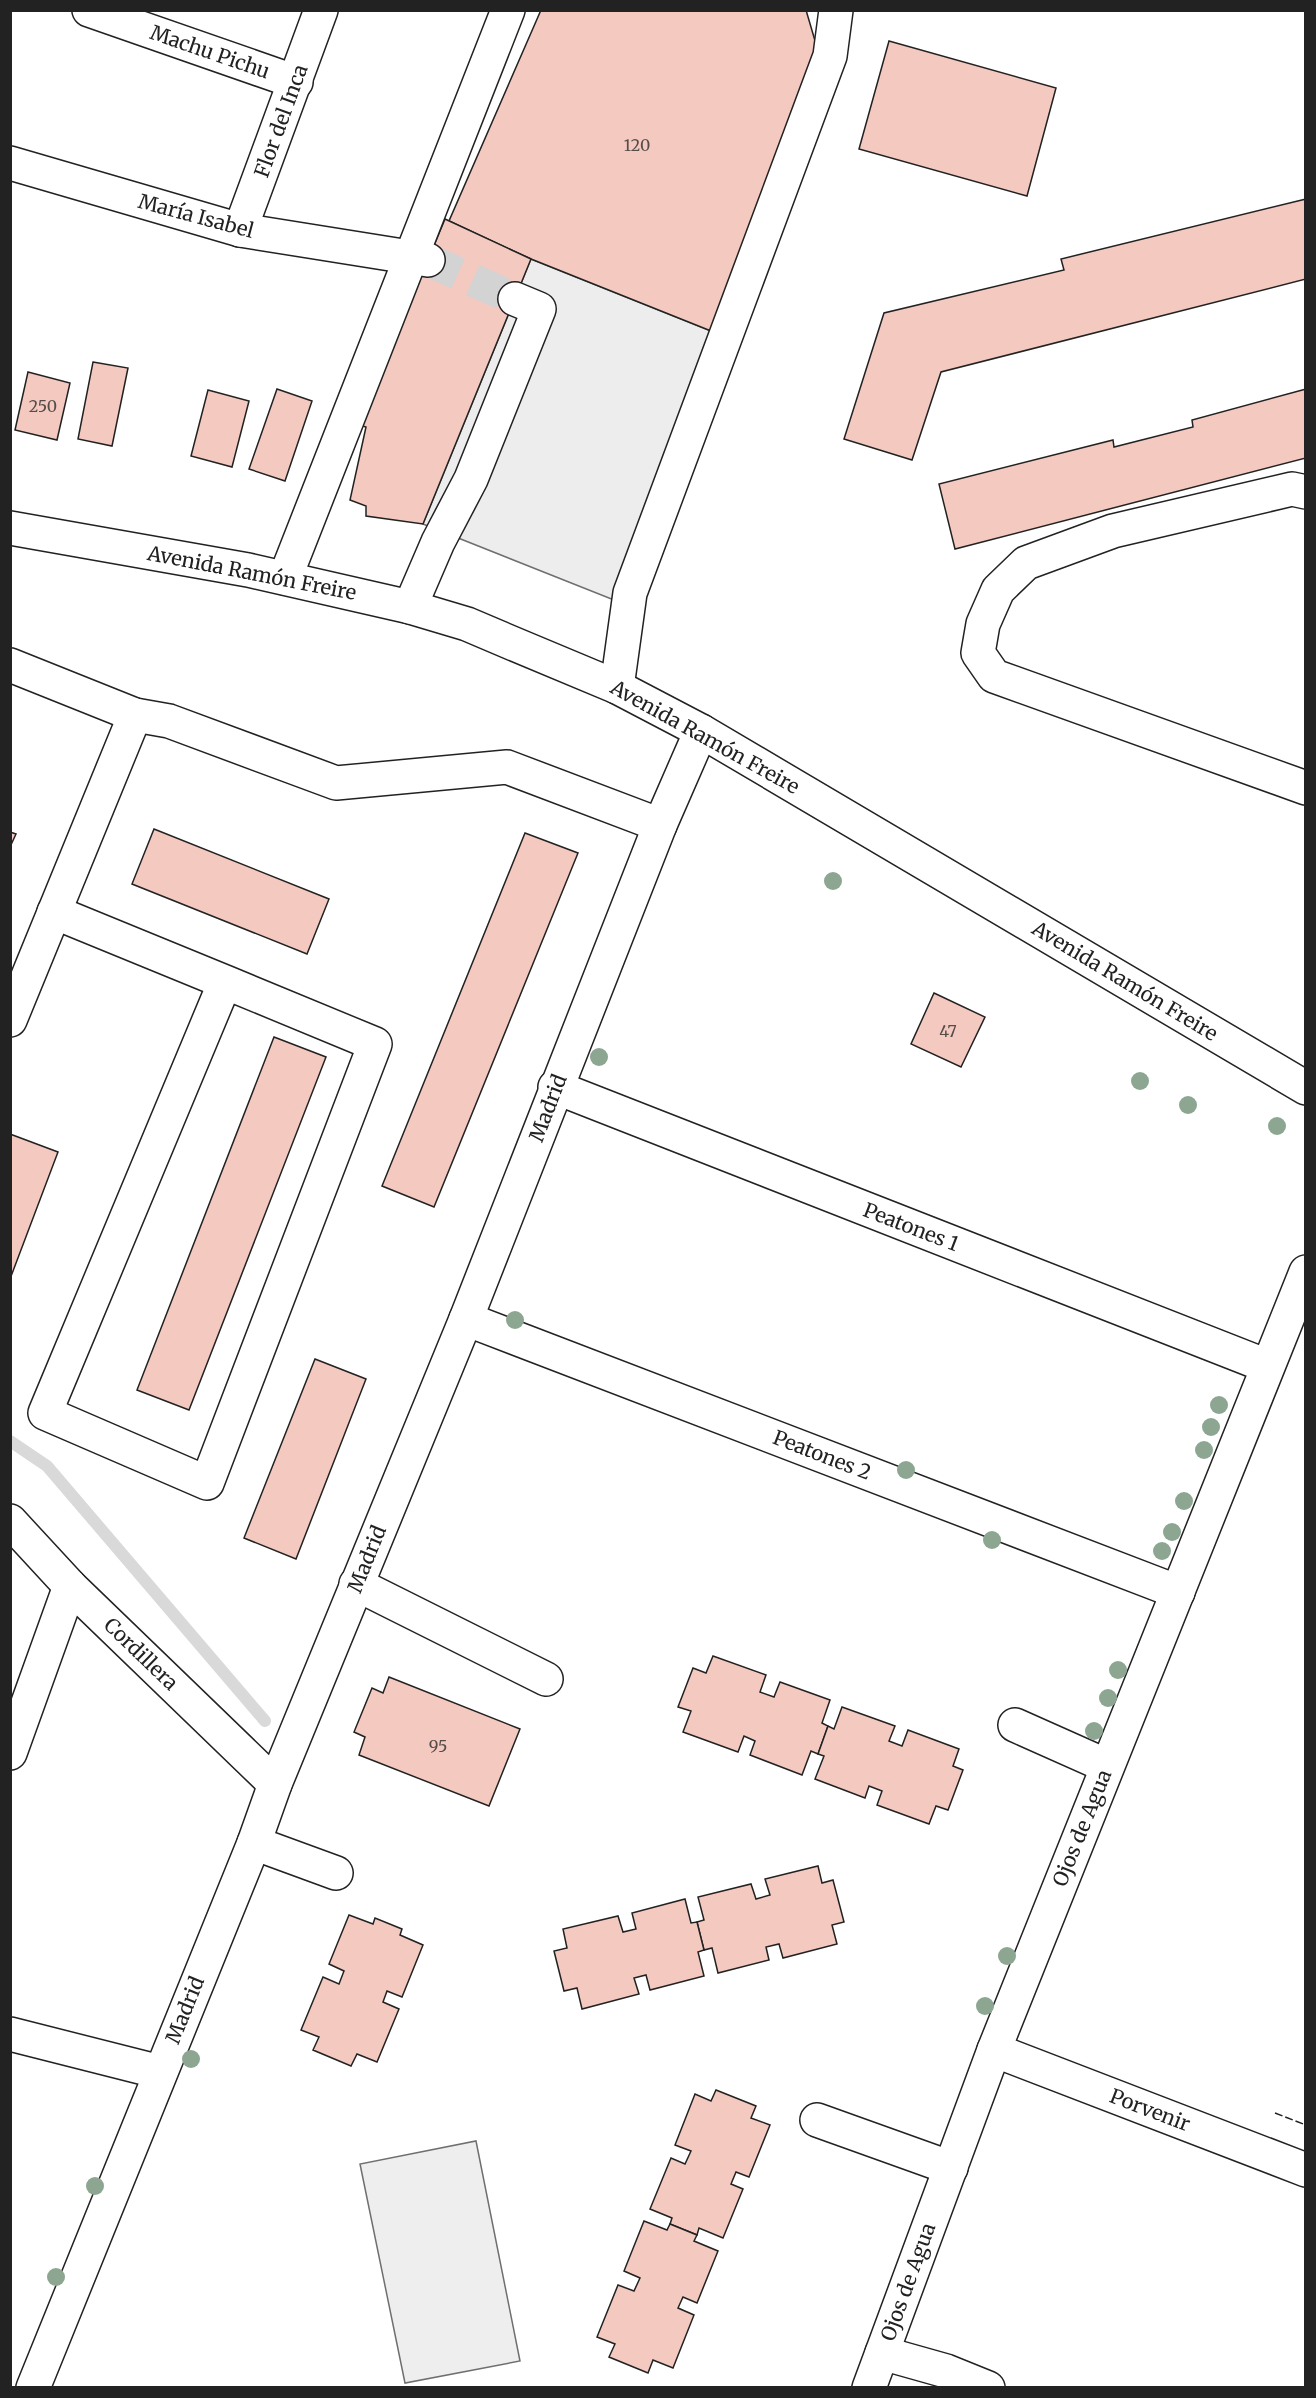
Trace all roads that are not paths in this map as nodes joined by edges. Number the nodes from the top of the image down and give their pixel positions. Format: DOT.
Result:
graph roads {
  1 [pos="90,10"];
  2 [pos="321,10"];
  3 [pos="508,10"];
  4 [pos="836,10"];
  5 [pos="296,82"];
  6 [pos="10,163"];
  7 [pos="240,230"];
  8 [pos="407,258"];
  9 [pos="514,299"];
  10 [pos="1305,492"];
  11 [pos="10,528"];
  12 [pos="285,578"];
  13 [pos="410,607"];
  14 [pos="10,665"];
  15 [pos="617,687"];
  16 [pos="135,715"];
  17 [pos="701,730"];
  18 [pos="1305,788"];
  19 [pos="660,825"];
  20 [pos="54,912"];
  21 [pos="225,982"];
  22 [pos="10,1020"];
  23 [pos="555,1088"];
  24 [pos="1305,1088"];
  25 [pos="1305,1272"];
  26 [pos="466,1319"];
  27 [pos="1267,1366"];
  28 [pos="10,1521"];
  29 [pos="357,1584"];
  30 [pos="70,1586"];
  31 [pos="1178,1592"];
  32 [pos="546,1679"];
  33 [pos="1015,1725"];
  34 [pos="10,1753"];
  35 [pos="1107,1766"];
  36 [pos="275,1784"];
  37 [pos="254,1843"];
  38 [pos="336,1873"];
  39 [pos="10,2034"];
  40 [pos="994,2050"];
  41 [pos="160,2072"];
  42 [pos="817,2120"];
  43 [pos="951,2168"];
  44 [pos="1305,2170"];
  45 [pos="882,2353"];
  46 [pos="33,2388"];
  47 [pos="869,2388"];
  48 [pos="894,2388"];
  49 [pos="988,2388"];
  1 -- 5 [label="street, Machu Pichu"];
  2 -- 5 [label="street, Flor del Inca"];
  3 -- 8 [label="street"];
  4 -- 15 [label="street"];
  5 -- 7 [label="street, Flor del Inca"];
  6 -- 7 [label="street, María Isabel"];
  7 -- 8 [label="street, María Isabel"];
  8 -- 12 [label="street"];
  9 -- 13 [label="street"];
  10 -- 18 [label="street"];
  11 -- 12 [label="street, Avenida Ramón Freire"];
  12 -- 13 [label="street, Avenida Ramón Freire"];
  13 -- 15 [label="street, Avenida Ramón Freire"];
  14 -- 16 [label="street"];
  15 -- 17 [label="street, Avenida Ramón Freire"];
  16 -- 19 [label="street"];
  16 -- 20 [label="street"];
  17 -- 19 [label="street, Madrid"];
  17 -- 24 [label="street, Avenida Ramón Freire"];
  19 -- 23 [label="street, Madrid"];
  20 -- 21 [label="street"];
  20 -- 22 [label="street"];
  21 -- 21 [label="street"];
  23 -- 26 [label="street, Madrid"];
  23 -- 27 [label="street, Peatones 1"];
  25 -- 27 [label="street, Ojos de Agua"];
  26 -- 29 [label="street, Madrid"];
  26 -- 31 [label="street, Peatones 2"];
  27 -- 31 [label="street, Ojos de Agua"];
  28 -- 30 [label="street, Cordillera"];
  29 -- 32 [label="street"];
  29 -- 36 [label="street, Madrid"];
  30 -- 34 [label="street"];
  30 -- 36 [label="street, Cordillera"];
  31 -- 35 [label="street, Ojos de Agua"];
  33 -- 35 [label="street"];
  35 -- 40 [label="street, Ojos de Agua"];
  36 -- 37 [label="street, Madrid"];
  37 -- 38 [label="street"];
  37 -- 41 [label="street, Madrid"];
  39 -- 41 [label="street"];
  40 -- 43 [label="street, Ojos de Agua"];
  40 -- 44 [label="street, Porvenir"];
  41 -- 46 [label="street, Madrid"];
  42 -- 43 [label="street"];
  43 -- 45 [label="street, Ojos de Agua"];
  45 -- 47 [label="street, Ojos de Agua"];
  45 -- 48 [label="street"];
  45 -- 49 [label="street"];
}
